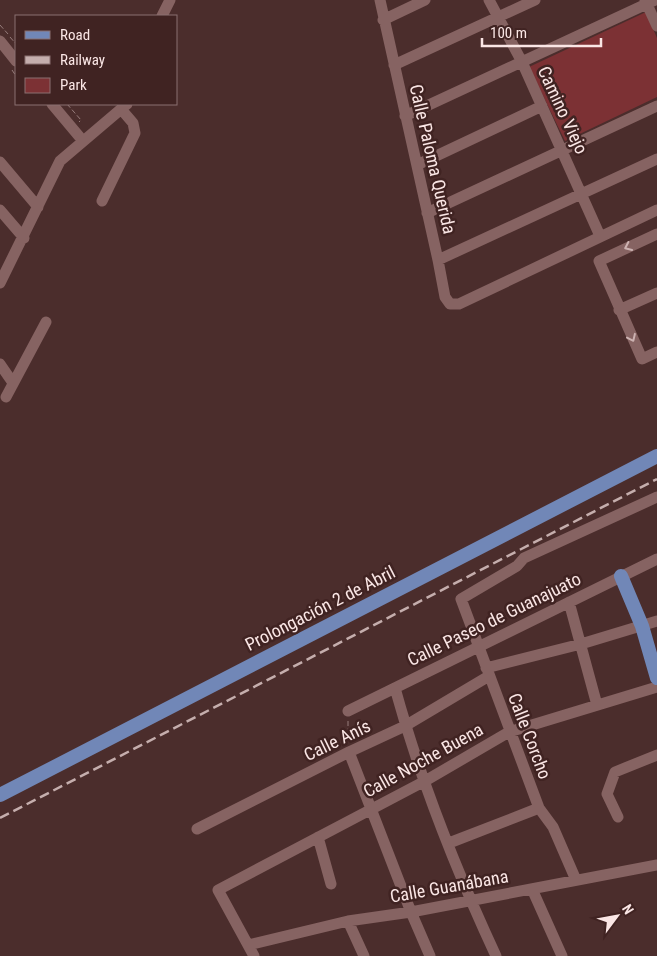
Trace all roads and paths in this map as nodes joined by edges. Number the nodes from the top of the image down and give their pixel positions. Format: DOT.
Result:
graph roads {
  1 [pos="170,0"];
  2 [pos="372,0"];
  3 [pos="380,0"];
  4 [pos="425,0"];
  5 [pos="489,0"];
  6 [pos="535,0"];
  7 [pos="652,1"];
  8 [pos="162,15"];
  9 [pos="497,16"];
  10 [pos="383,20"];
  11 [pos="657,26"];
  12 [pos="0,41"];
  13 [pos="15,60"];
  14 [pos="522,62"];
  15 [pos="394,64"];
  16 [pos="53,105"];
  17 [pos="542,106"];
  18 [pos="657,106"];
  19 [pos="124,107"];
  20 [pos="406,116"];
  21 [pos="83,141"];
  22 [pos="562,150"];
  23 [pos="657,158"];
  24 [pos="0,162"];
  25 [pos="417,165"];
  26 [pos="581,194"];
  27 [pos="102,202"];
  28 [pos="38,208"];
  29 [pos="0,210"];
  30 [pos="657,210"];
  31 [pos="428,213"];
  32 [pos="657,234"];
  33 [pos="600,236"];
  34 [pos="24,238"];
  35 [pos="438,260"];
  36 [pos="3,266"];
  37 [pos="0,283"];
  38 [pos="657,293"];
  39 [pos="619,310"];
  40 [pos="46,322"];
  41 [pos="657,352"];
  42 [pos="0,364"];
  43 [pos="13,383"];
  44 [pos="3,393"];
  45 [pos="657,456"];
  46 [pos="657,498"];
  47 [pos="657,559"];
  48 [pos="621,576"];
  49 [pos="569,602"];
  50 [pos="657,621"];
  51 [pos="642,626"];
  52 [pos="581,644"];
  53 [pos="480,646"];
  54 [pos="488,672"];
  55 [pos="657,678"];
  56 [pos="657,687"];
  57 [pos="395,688"];
  58 [pos="597,705"];
  59 [pos="348,712"];
  60 [pos="405,726"];
  61 [pos="509,732"];
  62 [pos="349,752"];
  63 [pos="657,756"];
  64 [pos="425,781"];
  65 [pos="0,795"];
  66 [pos="539,808"];
  67 [pos="371,809"];
  68 [pos="618,817"];
  69 [pos="197,830"];
  70 [pos="318,837"];
  71 [pos="449,843"];
  72 [pos="657,864"];
  73 [pos="576,880"];
  74 [pos="331,884"];
  75 [pos="532,889"];
  76 [pos="471,901"];
  77 [pos="411,912"];
  78 [pos="348,921"];
  79 [pos="248,945"];
  80 [pos="254,956"];
  81 [pos="364,956"];
  82 [pos="430,956"];
  83 [pos="496,956"];
  84 [pos="562,956"];
  1 -- 8 [label="street"];
  2 -- 10 [label="street"];
  3 -- 10 [label="street"];
  4 -- 10 [label="street"];
  5 -- 9 [label="street, Camino Viejo"];
  6 -- 9 [label="street"];
  7 -- 11 [label="street"];
  7 -- 14 [label="street"];
  9 -- 14 [label="street, Camino Viejo"];
  9 -- 15 [label="street"];
  10 -- 15 [label="street, Calle Paloma Querida"];
  12 -- 13 [label="street"];
  14 -- 17 [label="street, Camino Viejo"];
  14 -- 20 [label="street"];
  15 -- 20 [label="street, Calle Paloma Querida"];
  16 -- 21 [label="street"];
  17 -- 22 [label="street, Camino Viejo"];
  17 -- 25 [label="street"];
  18 -- 22 [label="street"];
  19 -- 21 [label="street"];
  19 -- 27 [label="street"];
  20 -- 25 [label="street, Calle Paloma Querida"];
  21 -- 28 [label="street"];
  22 -- 26 [label="street, Camino Viejo"];
  22 -- 31 [label="street"];
  23 -- 26 [label="street"];
  24 -- 28 [label="street"];
  25 -- 31 [label="street, Calle Paloma Querida"];
  26 -- 33 [label="street, Camino Viejo"];
  26 -- 35 [label="street"];
  28 -- 34 [label="street"];
  29 -- 34 [label="street"];
  30 -- 33 [label="street"];
  31 -- 35 [label="street, Calle Paloma Querida"];
  32 -- 39 [label="street, one-way"];
  33 -- 35 [label="street, Calle Paloma Querida"];
  34 -- 36 [label="street"];
  36 -- 37 [label="street"];
  38 -- 39 [label="street"];
  39 -- 41 [label="street, one-way"];
  40 -- 43 [label="street"];
  42 -- 43 [label="street"];
  43 -- 44 [label="street"];
  45 -- 65 [label="main road, Prolongación 2 de Abril"];
  46 -- 53 [label="street, Calle Corcho"];
  47 -- 48 [label="street, Calle Paseo de Guanajuato"];
  48 -- 49 [label="street, Calle Paseo de Guanajuato"];
  48 -- 51 [label="main road"];
  49 -- 52 [label="street"];
  49 -- 53 [label="street, Calle Paseo de Guanajuato"];
  50 -- 51 [label="street, Calle Anís"];
  51 -- 52 [label="street, Calle Anís"];
  51 -- 55 [label="main road"];
  52 -- 54 [label="street, Calle Anís"];
  52 -- 58 [label="street"];
  53 -- 54 [label="street, Calle Corcho"];
  53 -- 57 [label="street, Calle Paseo de Guanajuato"];
  54 -- 60 [label="street, Calle Anís"];
  54 -- 61 [label="street, Calle Corcho"];
  56 -- 58 [label="street, Calle Noche Buena"];
  57 -- 59 [label="street, Calle Paseo de Guanajuato"];
  57 -- 60 [label="street"];
  58 -- 61 [label="street, Calle Noche Buena"];
  59 -- 62 [label="path"];
  60 -- 62 [label="street, Calle Anís"];
  60 -- 64 [label="street"];
  61 -- 64 [label="street, Calle Noche Buena"];
  61 -- 66 [label="street, Calle Corcho"];
  62 -- 67 [label="street"];
  62 -- 69 [label="street, Calle Anís"];
  63 -- 68 [label="street"];
  64 -- 67 [label="street, Calle Noche Buena"];
  64 -- 71 [label="street"];
  66 -- 71 [label="street"];
  66 -- 73 [label="street, Calle Corcho"];
  67 -- 70 [label="street, Calle Noche Buena"];
  67 -- 77 [label="street"];
  70 -- 74 [label="street"];
  70 -- 79 [label="street, Calle Noche Buena"];
  71 -- 76 [label="street"];
  72 -- 73 [label="street, Calle Guanábana"];
  73 -- 75 [label="street, Calle Guanábana"];
  75 -- 76 [label="street, Calle Guanábana"];
  75 -- 84 [label="street"];
  76 -- 77 [label="street, Calle Guanábana"];
  76 -- 83 [label="street"];
  77 -- 78 [label="street, Calle Guanábana"];
  77 -- 82 [label="street"];
  78 -- 79 [label="street, Calle Guanábana"];
  78 -- 81 [label="street"];
  79 -- 80 [label="street"];
}
